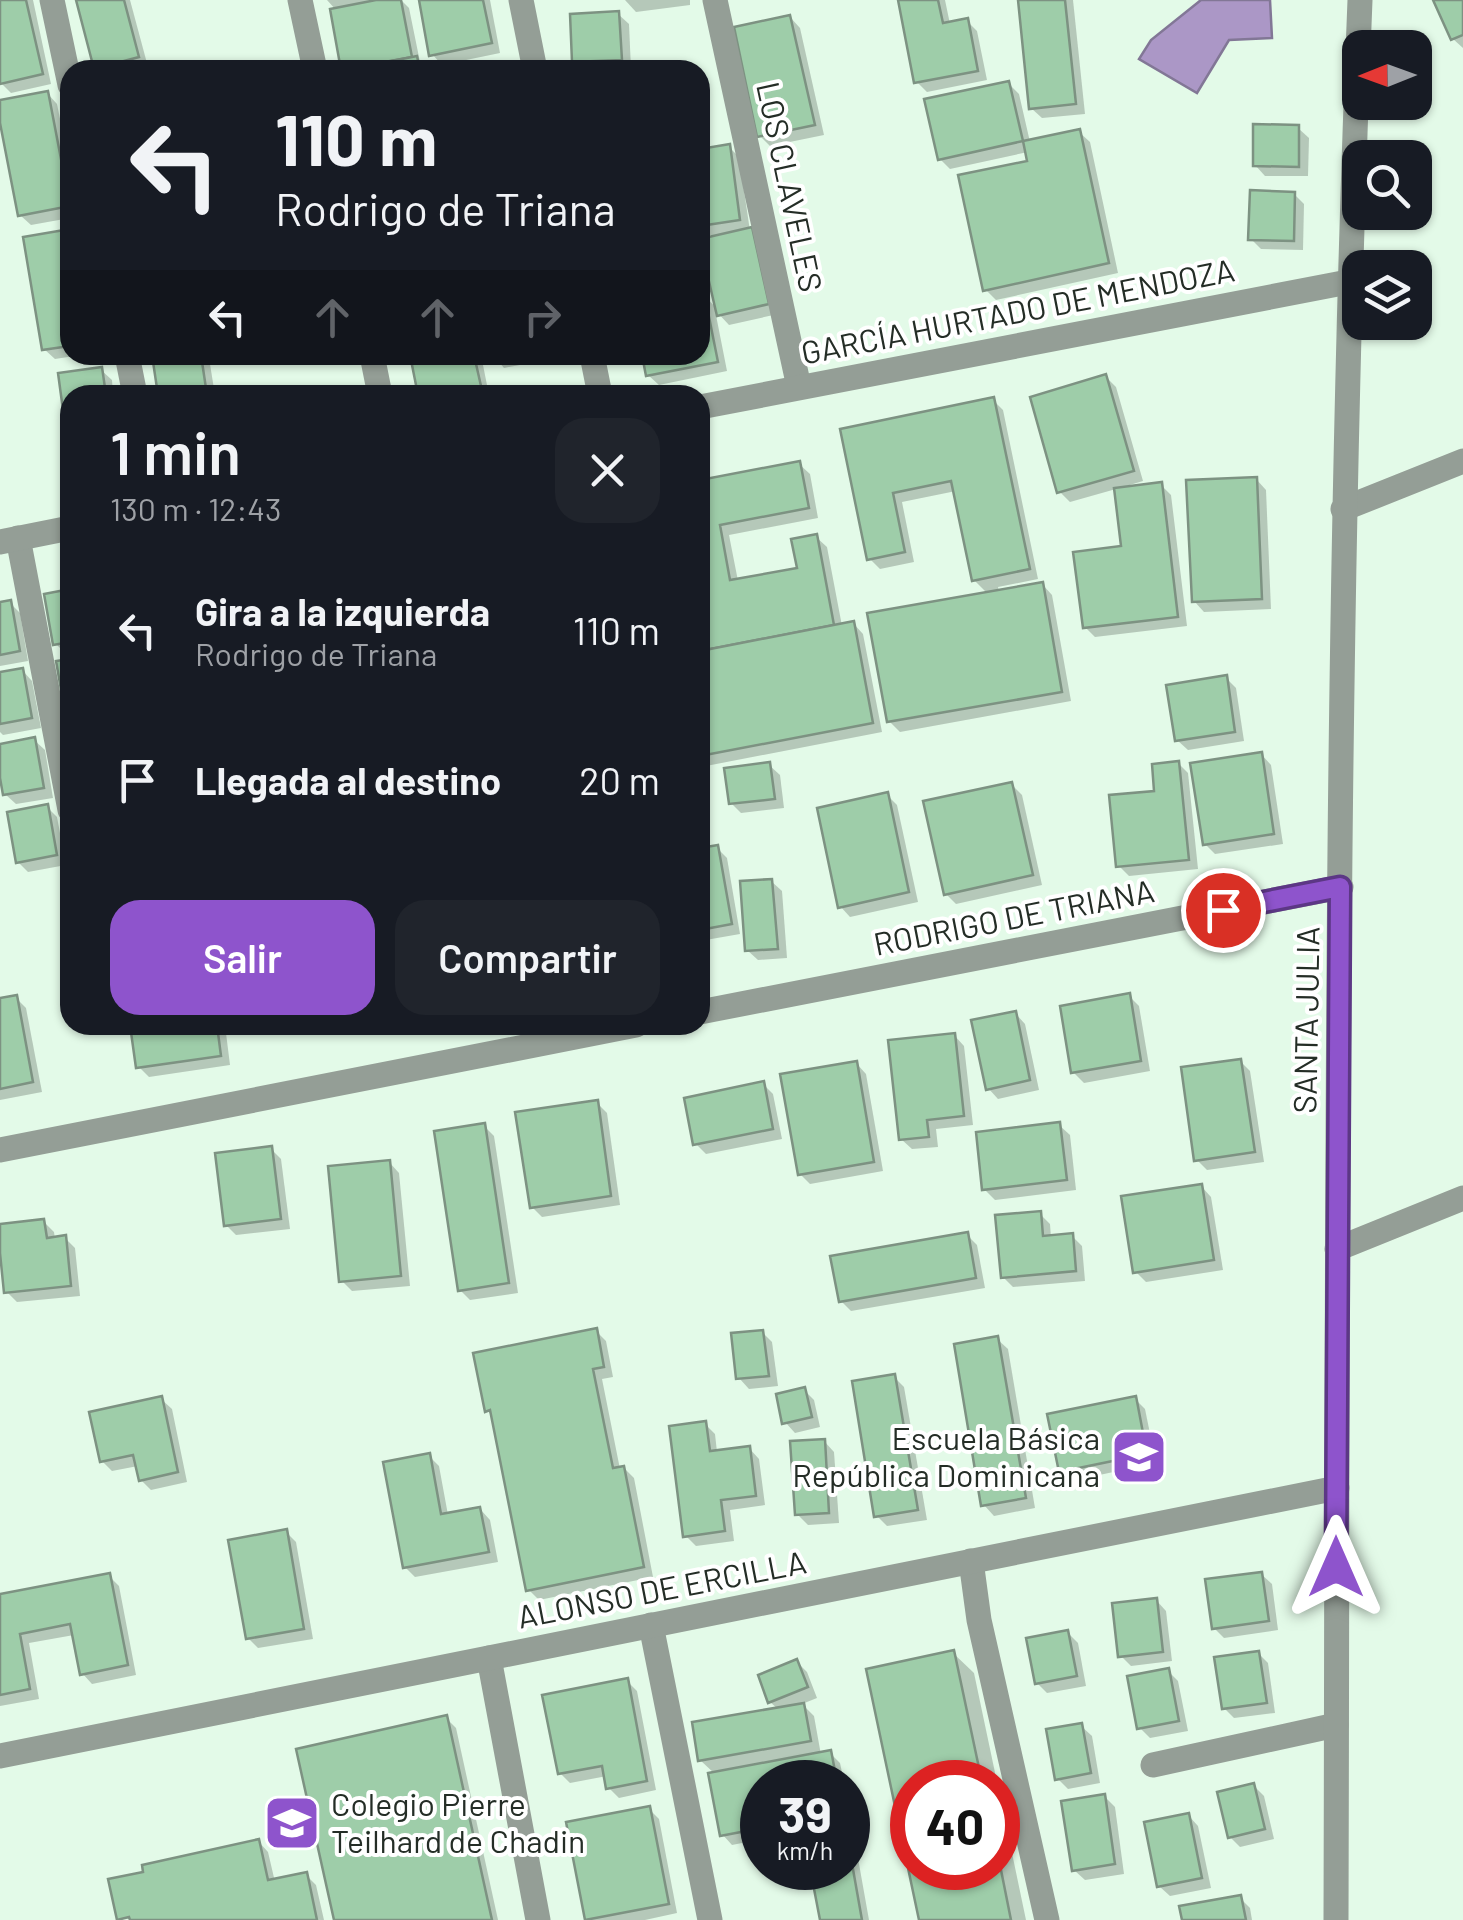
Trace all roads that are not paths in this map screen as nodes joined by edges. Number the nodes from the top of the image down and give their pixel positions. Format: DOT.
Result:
graph roads {
  1 [pos="52,0"];
  2 [pos="300,0"];
  3 [pos="521,0"];
  4 [pos="715,0"];
  5 [pos="1360,0"];
  6 [pos="65,60"];
  7 [pos="313,60"];
  8 [pos="533,60"];
  9 [pos="1349,250"];
  10 [pos="1342,283"];
  11 [pos="1347,340"];
  12 [pos="799,388"];
  13 [pos="710,405"];
  14 [pos="1463,462"];
  15 [pos="1344,509"];
  16 [pos="60,530"];
  17 [pos="9,540"];
  18 [pos="60,766"];
  19 [pos="1340,887"];
  20 [pos="710,1010"];
  21 [pos="585,1035"];
  22 [pos="0,1150"];
  23 [pos="1463,1198"];
  24 [pos="1338,1249"];
  25 [pos="1337,1488"];
  26 [pos="971,1561"];
  27 [pos="651,1626"];
  28 [pos="488,1658"];
  29 [pos="1336,1725"];
  30 [pos="0,1756"];
  31 [pos="1153,1765"];
  32 [pos="538,1920"];
  33 [pos="710,1920"];
  34 [pos="1047,1920"];
  35 [pos="1336,1920"];
  1 -- 6 [label="street"];
  2 -- 7 [label="street"];
  3 -- 8 [label="street"];
  4 -- 12 [label="street, LOS CLAVELES"];
  5 -- 9 [label="street, SANTA JULIA"];
  10 -- 12 [label="street, GARCÍA HURTADO DE MENDOZA"];
  11 -- 15 [label="street, SANTA JULIA"];
  12 -- 13 [label="street, GARCÍA HURTADO DE MENDOZA"];
  14 -- 15 [label="street"];
  15 -- 19 [label="street, SANTA JULIA"];
  16 -- 17 [label="street"];
  17 -- 18 [label="street"];
  19 -- 20 [label="street, RODRIGO DE TRIANA"];
  19 -- 24 [label="street, SANTA JULIA"];
  21 -- 22 [label="street"];
  23 -- 24 [label="street"];
  24 -- 25 [label="street, SANTA JULIA"];
  25 -- 26 [label="street, ALONSO DE ERCILLA"];
  25 -- 29 [label="street, SANTA JULIA"];
  26 -- 27 [label="street, ALONSO DE ERCILLA"];
  26 -- 34 [label="street"];
  27 -- 28 [label="street, ALONSO DE ERCILLA"];
  27 -- 33 [label="street"];
  28 -- 30 [label="street, ALONSO DE ERCILLA"];
  28 -- 32 [label="street"];
  29 -- 31 [label="street"];
  29 -- 35 [label="street, SANTA JULIA"];
}
